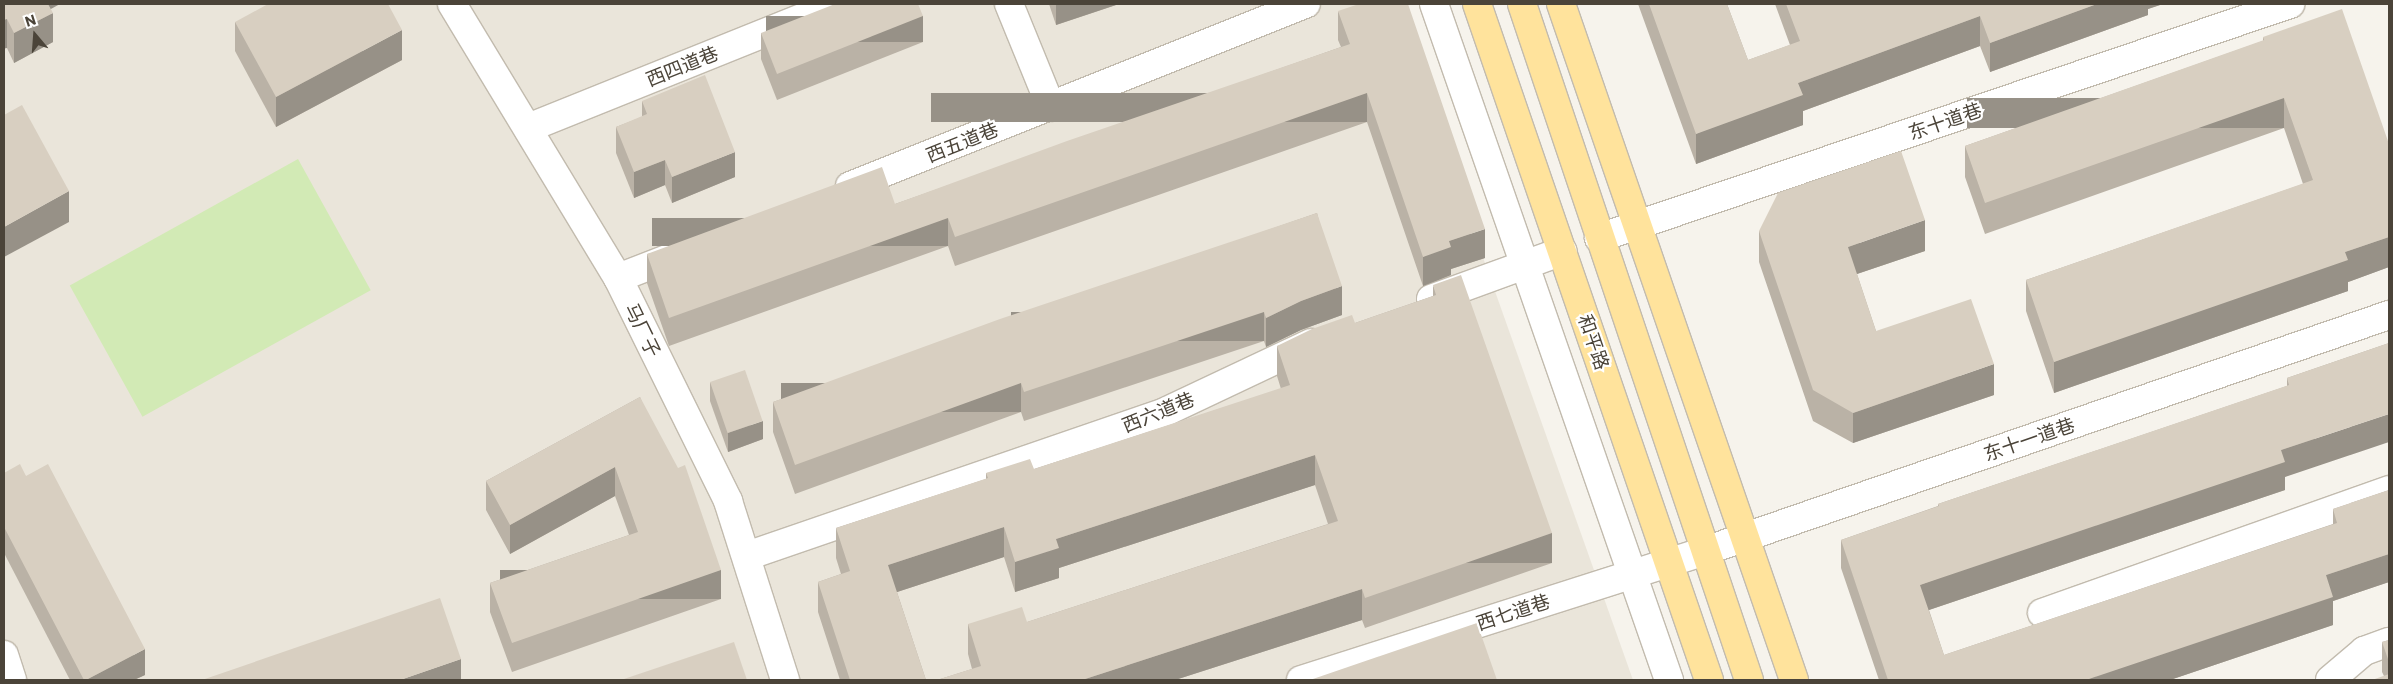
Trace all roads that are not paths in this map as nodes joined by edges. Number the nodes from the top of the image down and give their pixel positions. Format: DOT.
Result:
graph roads {
  1 [pos="452,4"];
  2 [pos="837,4"];
  3 [pos="1009,4"];
  4 [pos="1306,4"];
  5 [pos="1434,4"];
  6 [pos="1477,4"];
  7 [pos="1522,4"];
  8 [pos="1561,4"];
  9 [pos="2290,4"];
  10 [pos="1051,106"];
  11 [pos="528,128"];
  12 [pos="830,194"];
  13 [pos="1637,226"];
  14 [pos="1599,238"];
  15 [pos="701,245"];
  16 [pos="1563,252"];
  17 [pos="1526,265"];
  18 [pos="618,278"];
  19 [pos="1407,308"];
  20 [pos="2389,315"];
  21 [pos="1334,335"];
  22 [pos="2389,490"];
  23 [pos="1744,538"];
  24 [pos="1704,551"];
  25 [pos="747,556"];
  26 [pos="1668,563"];
  27 [pos="1633,574"];
  28 [pos="2042,613"];
  29 [pos="2389,642"];
  30 [pos="4,655"];
  31 [pos="12,680"];
  32 [pos="785,680"];
  33 [pos="1301,680"];
  34 [pos="1669,680"];
  35 [pos="1709,680"];
  36 [pos="1749,680"];
  37 [pos="1794,680"];
  38 [pos="2330,680"];
  1 -- 11 [label="street, 马厂子"];
  2 -- 11 [label="street, 西四道巷"];
  3 -- 10 [label="street"];
  4 -- 10 [label="street, 西五道巷"];
  5 -- 17 [label="street"];
  6 -- 16 [label="main road, 和平路"];
  7 -- 14 [label="main road, 和平路"];
  8 -- 13 [label="main road"];
  9 -- 13 [label="street, 东十道巷"];
  10 -- 12 [label="street, 西五道巷"];
  11 -- 18 [label="street, 马厂子"];
  13 -- 14 [label="street, 东十道巷"];
  13 -- 23 [label="main road"];
  14 -- 24 [label="main road, 和平路"];
  15 -- 18 [label="street"];
  16 -- 17 [label="street"];
  16 -- 26 [label="main road, 和平路"];
  17 -- 19 [label="street"];
  17 -- 27 [label="street"];
  18 -- 25 [label="street, 马厂子"];
  20 -- 23 [label="street, 东十一道巷"];
  21 -- 25 [label="street, 西六道巷"];
  22 -- 28 [label="street"];
  23 -- 24 [label="street, 东十一道巷"];
  23 -- 37 [label="main road"];
  24 -- 26 [label="street, 东十一道巷"];
  24 -- 36 [label="main road, 和平路"];
  25 -- 32 [label="street, 马厂子"];
  26 -- 27 [label="street, 西七道巷"];
  26 -- 35 [label="main road, 和平路"];
  27 -- 33 [label="street, 西七道巷"];
  27 -- 34 [label="street"];
  29 -- 38 [label="street"];
  30 -- 31 [label="street"];
}
